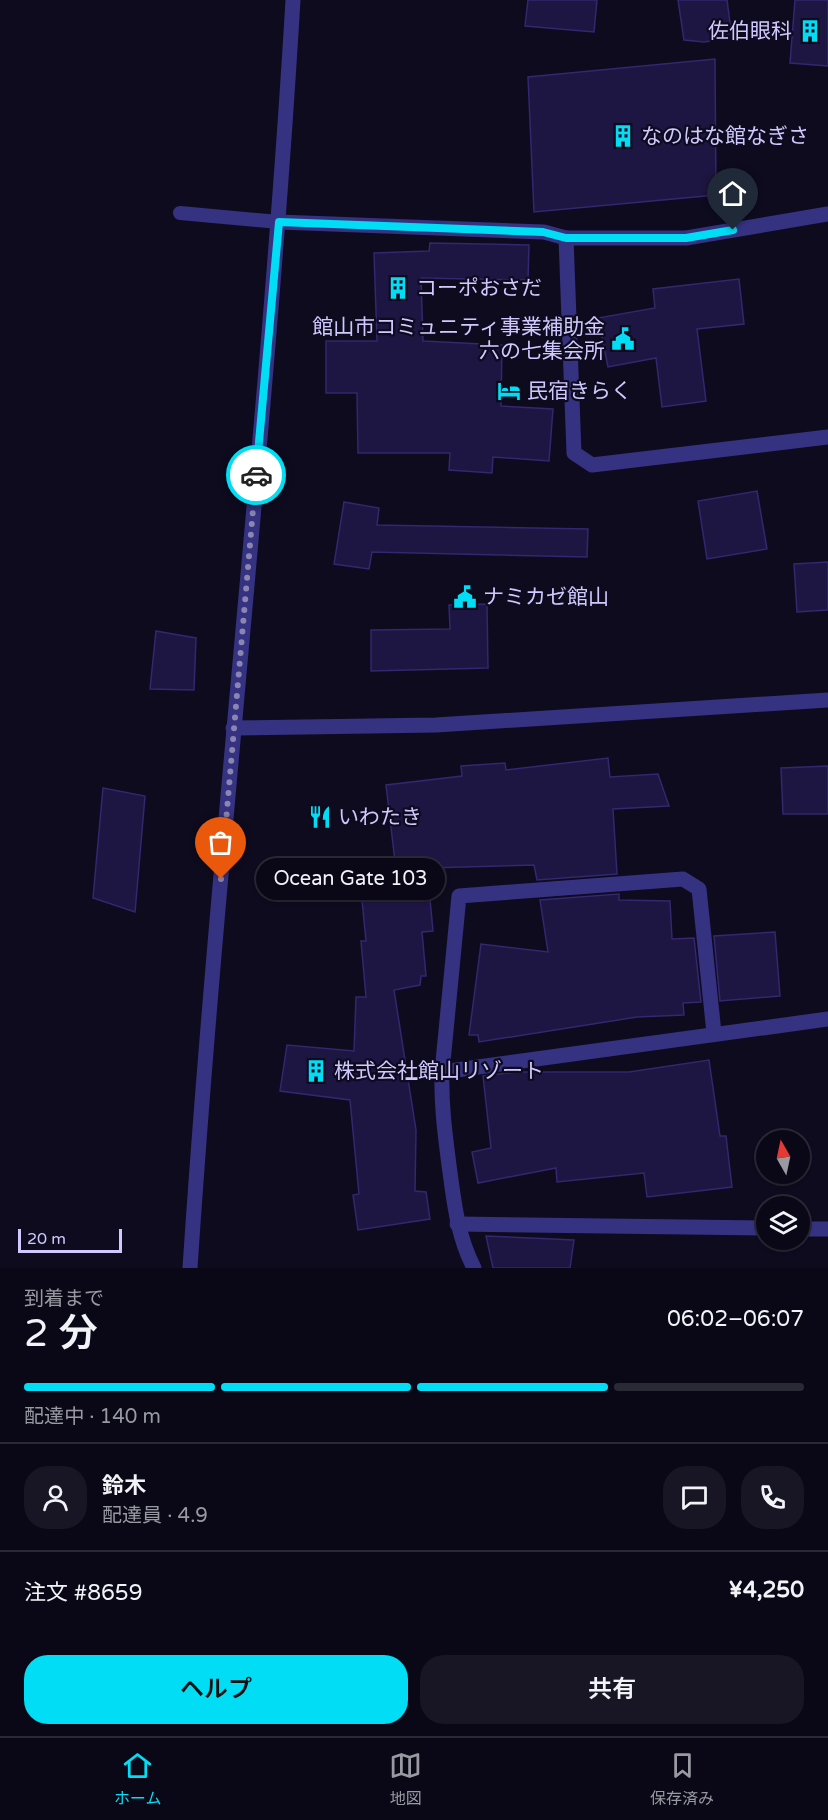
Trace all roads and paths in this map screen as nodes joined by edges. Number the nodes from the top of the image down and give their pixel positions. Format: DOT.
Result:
graph roads {
  1 [pos="293,0"];
  2 [pos="180,213"];
  3 [pos="828,214"];
  4 [pos="279,222"];
  5 [pos="566,238"];
  6 [pos="828,437"];
  7 [pos="828,700"];
  8 [pos="233,728"];
  9 [pos="828,1019"];
  10 [pos="714,1033"];
  11 [pos="442,1072"];
  12 [pos="457,1224"];
  13 [pos="756,1228"];
  14 [pos="810,1229"];
  15 [pos="828,1229"];
  16 [pos="190,1268"];
  17 [pos="474,1268"];
  1 -- 4 [label="street"];
  2 -- 4 [label="lane"];
  3 -- 5 [label="street"];
  4 -- 5 [label="street"];
  4 -- 8 [label="street"];
  5 -- 6 [label="street"];
  7 -- 8 [label="street"];
  8 -- 16 [label="street"];
  9 -- 10 [label="street"];
  10 -- 11 [label="street"];
  10 -- 11 [label="street"];
  11 -- 12 [label="street"];
  12 -- 13 [label="street"];
  12 -- 17 [label="street"];
  14 -- 15 [label="street"];
}
